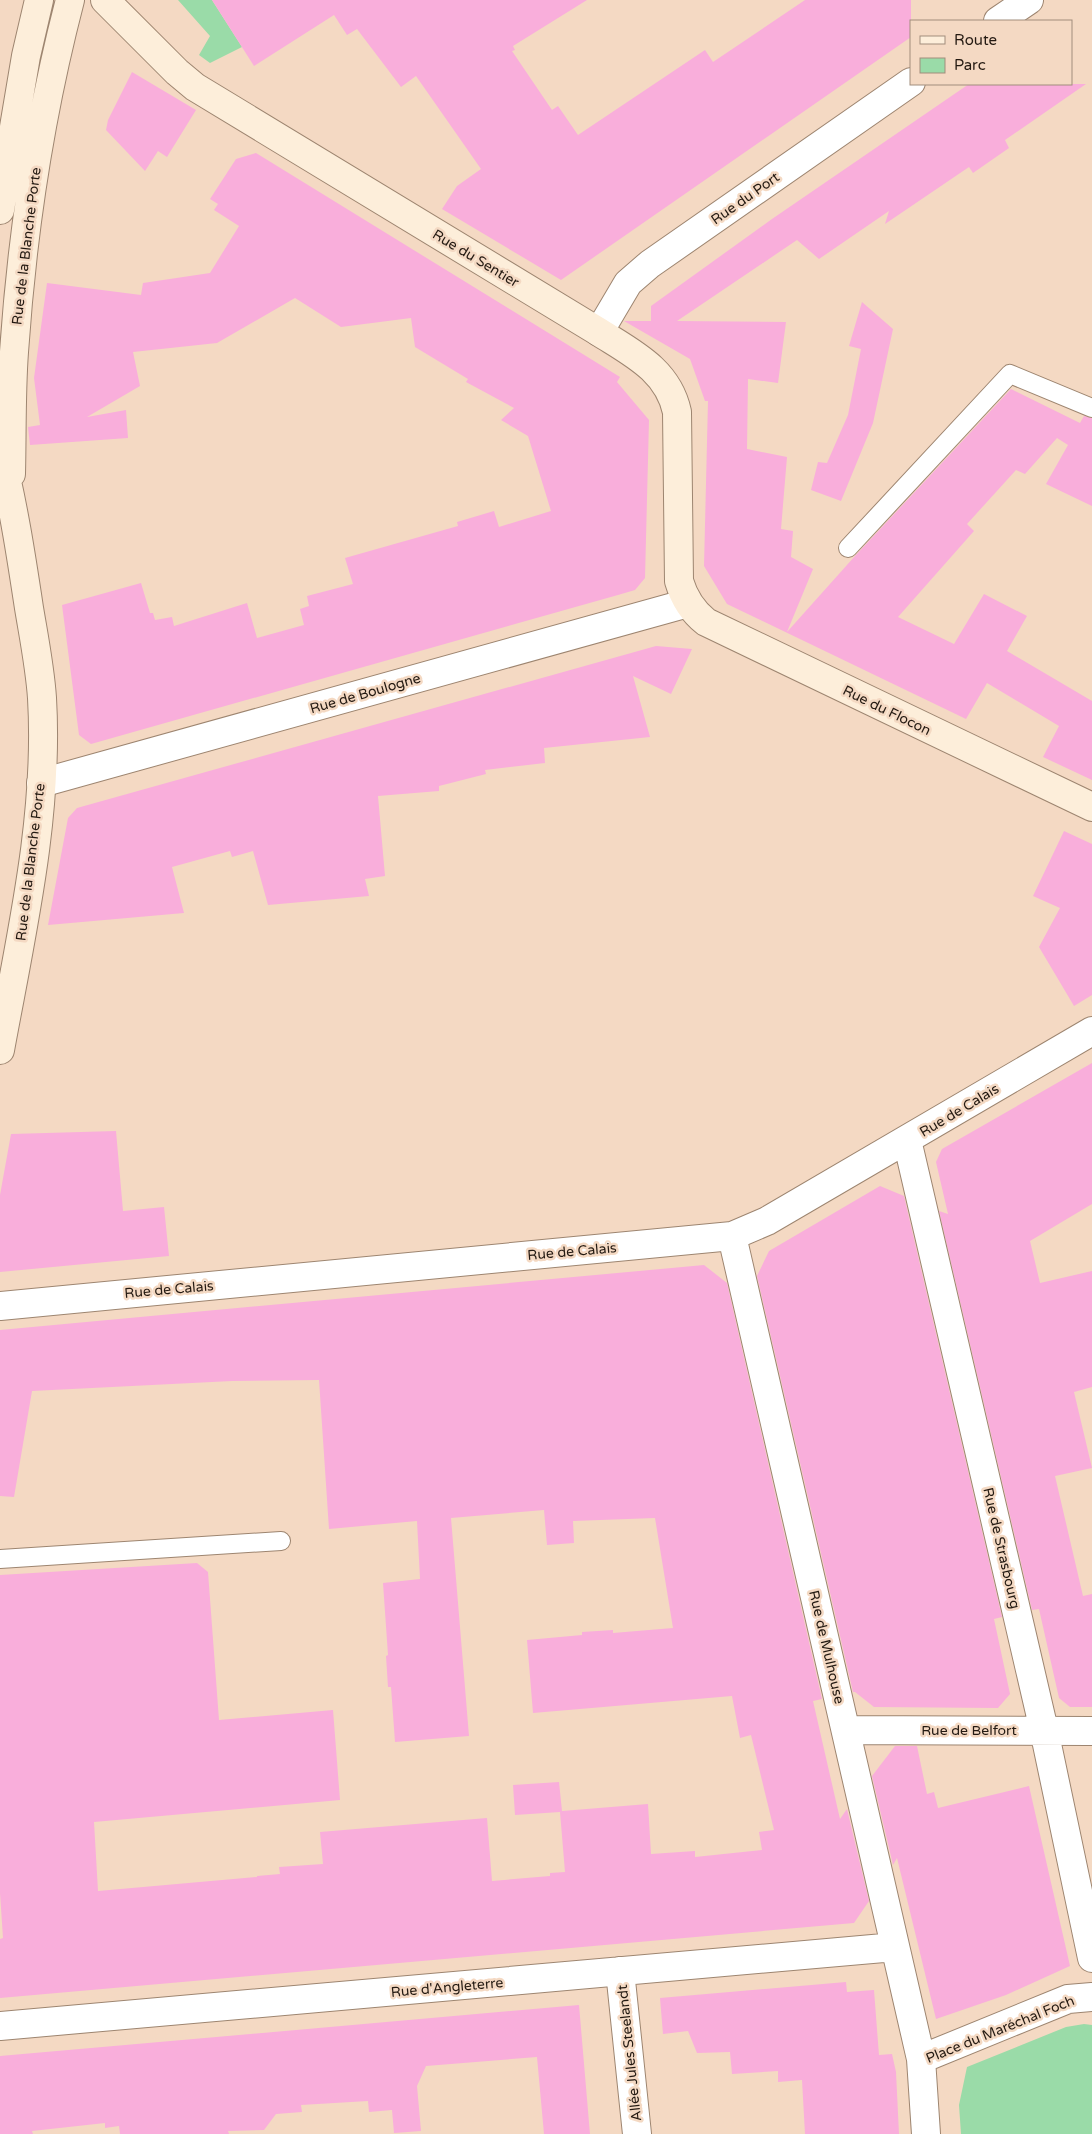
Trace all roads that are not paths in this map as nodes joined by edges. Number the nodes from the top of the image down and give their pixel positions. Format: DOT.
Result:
graph roads {
  1 [pos="39,0"];
  2 [pos="70,0"];
  3 [pos="105,0"];
  4 [pos="1029,0"];
  5 [pos="999,20"];
  6 [pos="910,83"];
  7 [pos="0,210"];
  8 [pos="9,297"];
  9 [pos="599,332"];
  10 [pos="1092,408"];
  11 [pos="0,452"];
  12 [pos="11,496"];
  13 [pos="848,548"];
  14 [pos="688,603"];
  15 [pos="41,783"];
  16 [pos="1092,807"];
  17 [pos="1092,1031"];
  18 [pos="0,1050"];
  19 [pos="907,1140"];
  20 [pos="732,1236"];
  21 [pos="0,1306"];
  22 [pos="281,1541"];
  23 [pos="0,1559"];
  24 [pos="846,1730"];
  25 [pos="1044,1730"];
  26 [pos="1092,1731"];
  27 [pos="894,1948"];
  28 [pos="1092,1958"];
  29 [pos="620,1971"];
  30 [pos="1092,1997"];
  31 [pos="0,2026"];
  32 [pos="921,2059"];
  33 [pos="637,2134"];
  34 [pos="926,2134"];
  1 -- 7 [label="street, Rue de la Blanche Porte"];
  2 -- 8 [label="street, Rue de la Blanche Porte"];
  3 -- 9 [label="street, Rue du Sentier"];
  4 -- 5 [label="street"];
  6 -- 9 [label="street, Rue du Port"];
  8 -- 12 [label="street, Rue de la Blanche Porte"];
  9 -- 14 [label="street, Rue du Sentier"];
  10 -- 13 [label="lane"];
  11 -- 12 [label="street, Rue de la Blanche Porte"];
  12 -- 15 [label="street, Rue de la Blanche Porte"];
  14 -- 15 [label="street, Rue de Boulogne"];
  14 -- 16 [label="street, Rue du Flocon"];
  15 -- 18 [label="street, Rue de la Blanche Porte"];
  17 -- 19 [label="street, Rue de Calais"];
  19 -- 20 [label="street, Rue de Calais"];
  19 -- 25 [label="street, Rue de Strasbourg"];
  20 -- 21 [label="street, Rue de Calais"];
  20 -- 24 [label="street, Rue de Mulhouse"];
  22 -- 23 [label="lane"];
  24 -- 25 [label="street, Rue de Belfort"];
  24 -- 27 [label="street, Rue de Mulhouse"];
  25 -- 26 [label="street, Rue de Belfort"];
  25 -- 28 [label="street, Rue de Strasbourg"];
  27 -- 29 [label="street, Rue d'Angleterre"];
  27 -- 32 [label="street, Rue de Mulhouse"];
  29 -- 31 [label="street, Rue d'Angleterre"];
  29 -- 33 [label="street, Allée Jules Steelandt"];
  30 -- 32 [label="street, Place du Maréchal Foch"];
  32 -- 34 [label="street, Place du Maréchal Foch"];
}
